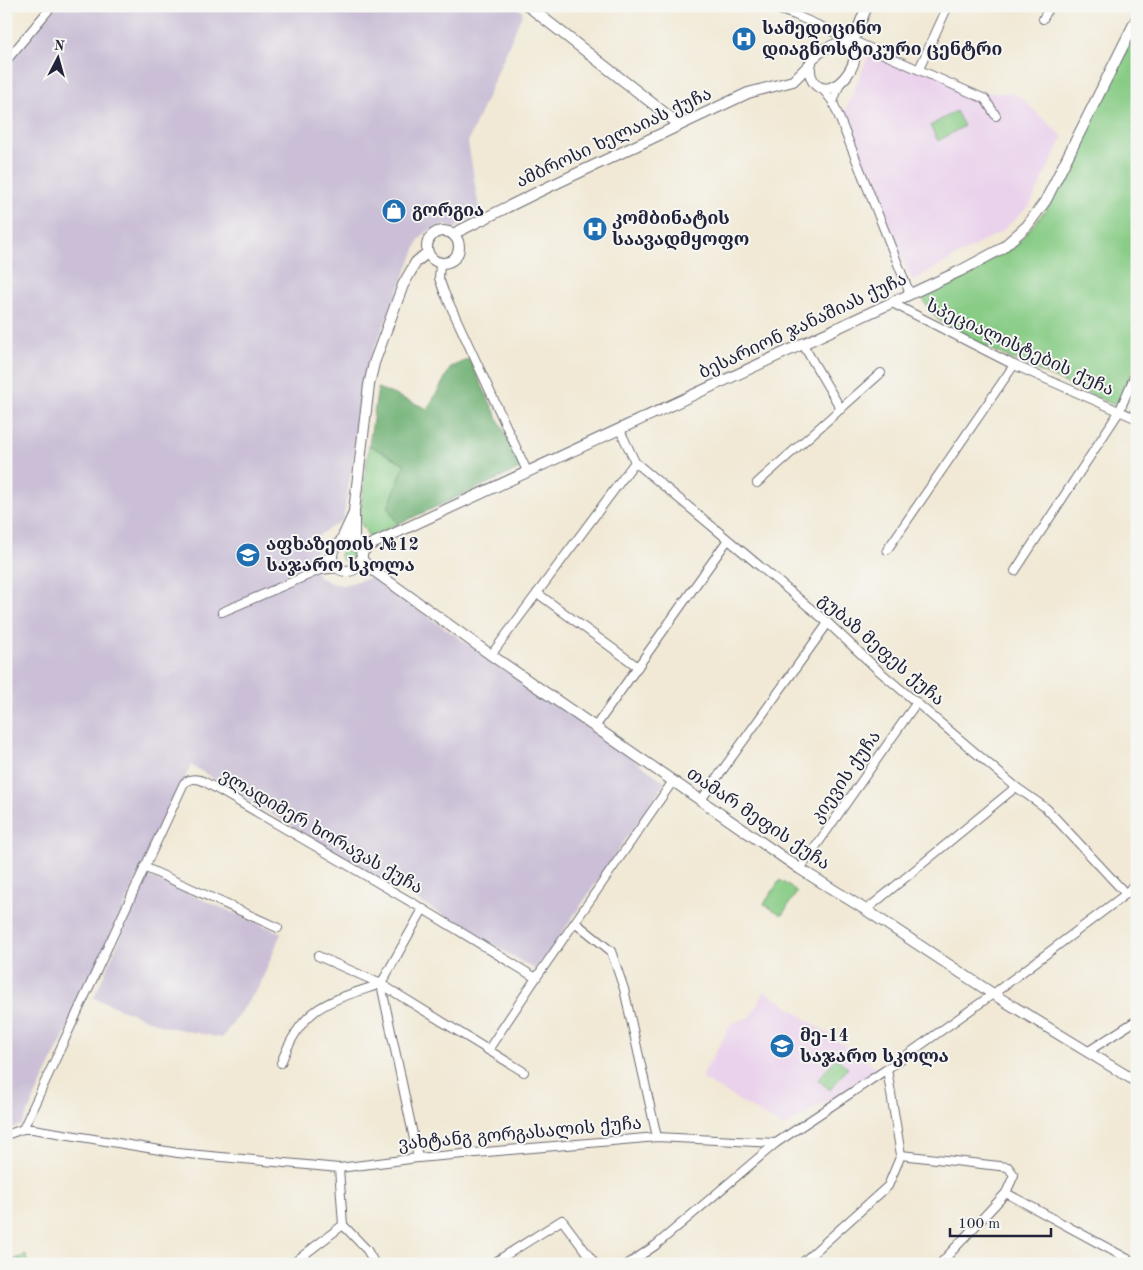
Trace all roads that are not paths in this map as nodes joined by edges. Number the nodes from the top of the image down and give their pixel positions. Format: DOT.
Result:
graph roads {
  1 [pos="52,6"];
  2 [pos="528,6"];
  3 [pos="768,6"];
  4 [pos="799,6"];
  5 [pos="868,6"];
  6 [pos="948,6"];
  7 [pos="1050,6"];
  8 [pos="795,15"];
  9 [pos="1137,18"];
  10 [pos="1043,19"];
  11 [pos="853,41"];
  12 [pos="839,43"];
  13 [pos="855,56"];
  14 [pos="6,61"];
  15 [pos="811,63"];
  16 [pos="919,69"];
  17 [pos="793,80"];
  18 [pos="840,83"];
  19 [pos="821,88"];
  20 [pos="833,102"];
  21 [pos="996,116"];
  22 [pos="680,125"];
  23 [pos="453,234"];
  24 [pos="427,253"];
  25 [pos="440,264"];
  26 [pos="910,294"];
  27 [pos="892,303"];
  28 [pos="802,343"];
  29 [pos="1014,365"];
  30 [pos="1137,370"];
  31 [pos="881,373"];
  32 [pos="841,409"];
  33 [pos="1119,412"];
  34 [pos="1137,419"];
  35 [pos="620,430"];
  36 [pos="634,462"];
  37 [pos="527,471"];
  38 [pos="757,483"];
  39 [pos="354,512"];
  40 [pos="728,541"];
  41 [pos="340,543"];
  42 [pos="355,543"];
  43 [pos="372,544"];
  44 [pos="887,550"];
  45 [pos="332,552"];
  46 [pos="361,557"];
  47 [pos="340,568"];
  48 [pos="370,568"];
  49 [pos="320,570"];
  50 [pos="351,570"];
  51 [pos="1014,571"];
  52 [pos="537,593"];
  53 [pos="222,612"];
  54 [pos="828,623"];
  55 [pos="492,656"];
  56 [pos="638,667"];
  57 [pos="917,702"];
  58 [pos="595,727"];
  59 [pos="673,781"];
  60 [pos="1016,787"];
  61 [pos="701,800"];
  62 [pos="144,867"];
  63 [pos="800,869"];
  64 [pos="1137,880"];
  65 [pos="1126,894"];
  66 [pos="423,909"];
  67 [pos="866,910"];
  68 [pos="576,923"];
  69 [pos="278,928"];
  70 [pos="318,956"];
  71 [pos="536,978"];
  72 [pos="381,984"];
  73 [pos="994,994"];
  74 [pos="1137,1020"];
  75 [pos="488,1050"];
  76 [pos="1087,1052"];
  77 [pos="281,1063"];
  78 [pos="887,1069"];
  79 [pos="524,1072"];
  80 [pos="1137,1082"];
  81 [pos="23,1130"];
  82 [pos="6,1135"];
  83 [pos="657,1137"];
  84 [pos="776,1143"];
  85 [pos="901,1155"];
  86 [pos="418,1158"];
  87 [pos="340,1168"];
  88 [pos="1006,1193"];
  89 [pos="343,1225"];
  90 [pos="292,1264"];
  91 [pos="375,1264"];
  92 [pos="492,1264"];
  93 [pos="595,1264"];
  94 [pos="628,1264"];
  95 [pos="802,1264"];
  96 [pos="940,1264"];
  97 [pos="1136,1264"];
  1 -- 14 [label="street"];
  2 -- 22 [label="street"];
  3 -- 8 [label="street"];
  4 -- 8 [label="street"];
  5 -- 11 [label="street"];
  6 -- 16 [label="street"];
  7 -- 10 [label="street"];
  8 -- 11 [label="street"];
  9 -- 26 [label="street, ბესარიონ ჯანაშიას ქუჩა"];
  11 -- 12 [label="street"];
  11 -- 13 [label="street"];
  11 -- 16 [label="street"];
  12 -- 13 [label="street"];
  12 -- 15 [label="street"];
  13 -- 18 [label="street"];
  15 -- 17 [label="street"];
  15 -- 19 [label="street"];
  16 -- 21 [label="street"];
  17 -- 19 [label="street"];
  17 -- 22 [label="street, ამბროსი ხელაიას ქუჩა"];
  18 -- 19 [label="street"];
  18 -- 20 [label="street"];
  19 -- 20 [label="street"];
  20 -- 26 [label="street"];
  22 -- 23 [label="street, ამბროსი ხელაიას ქუჩა"];
  23 -- 24 [label="street"];
  23 -- 25 [label="street"];
  24 -- 25 [label="street"];
  24 -- 39 [label="street"];
  25 -- 37 [label="street"];
  26 -- 27 [label="street, ბესარიონ ჯანაშიას ქუჩა"];
  27 -- 28 [label="street, ბესარიონ ჯანაშიას ქუჩა"];
  27 -- 29 [label="street, სპეციალისტების ქუჩა"];
  28 -- 32 [label="street"];
  28 -- 35 [label="street, ბესარიონ ჯანაშიას ქუჩა"];
  29 -- 33 [label="street, სპეციალისტების ქუჩა"];
  29 -- 44 [label="street"];
  30 -- 33 [label="street"];
  31 -- 32 [label="street"];
  32 -- 38 [label="street"];
  33 -- 34 [label="street, სპეციალისტების ქუჩა"];
  33 -- 51 [label="street"];
  35 -- 36 [label="street, გუბაზ მეფეს ქუჩა"];
  35 -- 37 [label="street, ბესარიონ ჯანაშიას ქუჩა"];
  36 -- 40 [label="street, გუბაზ მეფეს ქუჩა"];
  36 -- 52 [label="street"];
  37 -- 43 [label="street, ბესარიონ ჯანაშიას ქუჩა"];
  39 -- 41 [label="street"];
  39 -- 42 [label="street"];
  40 -- 54 [label="street, გუბაზ მეფეს ქუჩა"];
  40 -- 56 [label="street"];
  41 -- 42 [label="street"];
  41 -- 45 [label="street"];
  42 -- 43 [label="street"];
  42 -- 46 [label="street"];
  43 -- 46 [label="street"];
  45 -- 47 [label="street"];
  45 -- 49 [label="street"];
  46 -- 48 [label="street, თამარ მეფის ქუჩა"];
  46 -- 50 [label="street"];
  47 -- 49 [label="street"];
  47 -- 50 [label="street"];
  48 -- 50 [label="street"];
  48 -- 55 [label="street, თამარ მეფის ქუჩა"];
  49 -- 53 [label="street"];
  52 -- 55 [label="street"];
  52 -- 56 [label="street"];
  54 -- 57 [label="street, გუბაზ მეფეს ქუჩა"];
  54 -- 61 [label="street"];
  55 -- 58 [label="street, თამარ მეფის ქუჩა"];
  56 -- 58 [label="street"];
  57 -- 60 [label="street, გუბაზ მეფეს ქუჩა"];
  57 -- 63 [label="street, კიევის ქუჩა"];
  58 -- 59 [label="street, თამარ მეფის ქუჩა"];
  59 -- 61 [label="street, თამარ მეფის ქუჩა"];
  59 -- 68 [label="street"];
  60 -- 65 [label="street, გუბაზ მეფეს ქუჩა"];
  60 -- 67 [label="street"];
  61 -- 63 [label="street, თამარ მეფის ქუჩა"];
  62 -- 66 [label="street, ვლადიმერ ხორავას ქუჩა"];
  62 -- 69 [label="street"];
  62 -- 81 [label="street, ვლადიმერ ხორავას ქუჩა"];
  63 -- 67 [label="street, თამარ მეფის ქუჩა"];
  64 -- 65 [label="street"];
  65 -- 73 [label="street"];
  66 -- 71 [label="street, ვლადიმერ ხორავას ქუჩა"];
  66 -- 72 [label="street"];
  67 -- 73 [label="street, თამარ მეფის ქუჩა"];
  68 -- 71 [label="street"];
  68 -- 83 [label="street"];
  70 -- 72 [label="street"];
  71 -- 75 [label="street"];
  72 -- 75 [label="street"];
  72 -- 77 [label="street"];
  72 -- 86 [label="street"];
  73 -- 76 [label="street, თამარ მეფის ქუჩა"];
  73 -- 78 [label="street"];
  74 -- 76 [label="street"];
  75 -- 79 [label="street"];
  76 -- 80 [label="street, თამარ მეფის ქუჩა"];
  78 -- 84 [label="street"];
  78 -- 85 [label="street"];
  81 -- 82 [label="street, ვახტანგ გორგასალის ქუჩა"];
  81 -- 87 [label="street, ვახტანგ გორგასალის ქუჩა"];
  83 -- 84 [label="street, ვახტანგ გორგასალის ქუჩა"];
  83 -- 86 [label="street, ვახტანგ გორგასალის ქუჩა"];
  84 -- 94 [label="street"];
  85 -- 88 [label="street"];
  85 -- 95 [label="street"];
  86 -- 87 [label="street, ვახტანგ გორგასალის ქუჩა"];
  87 -- 89 [label="street"];
  88 -- 96 [label="street"];
  88 -- 97 [label="street"];
  89 -- 90 [label="street"];
  89 -- 91 [label="street"];
  92 -- 93 [label="street"];
}
